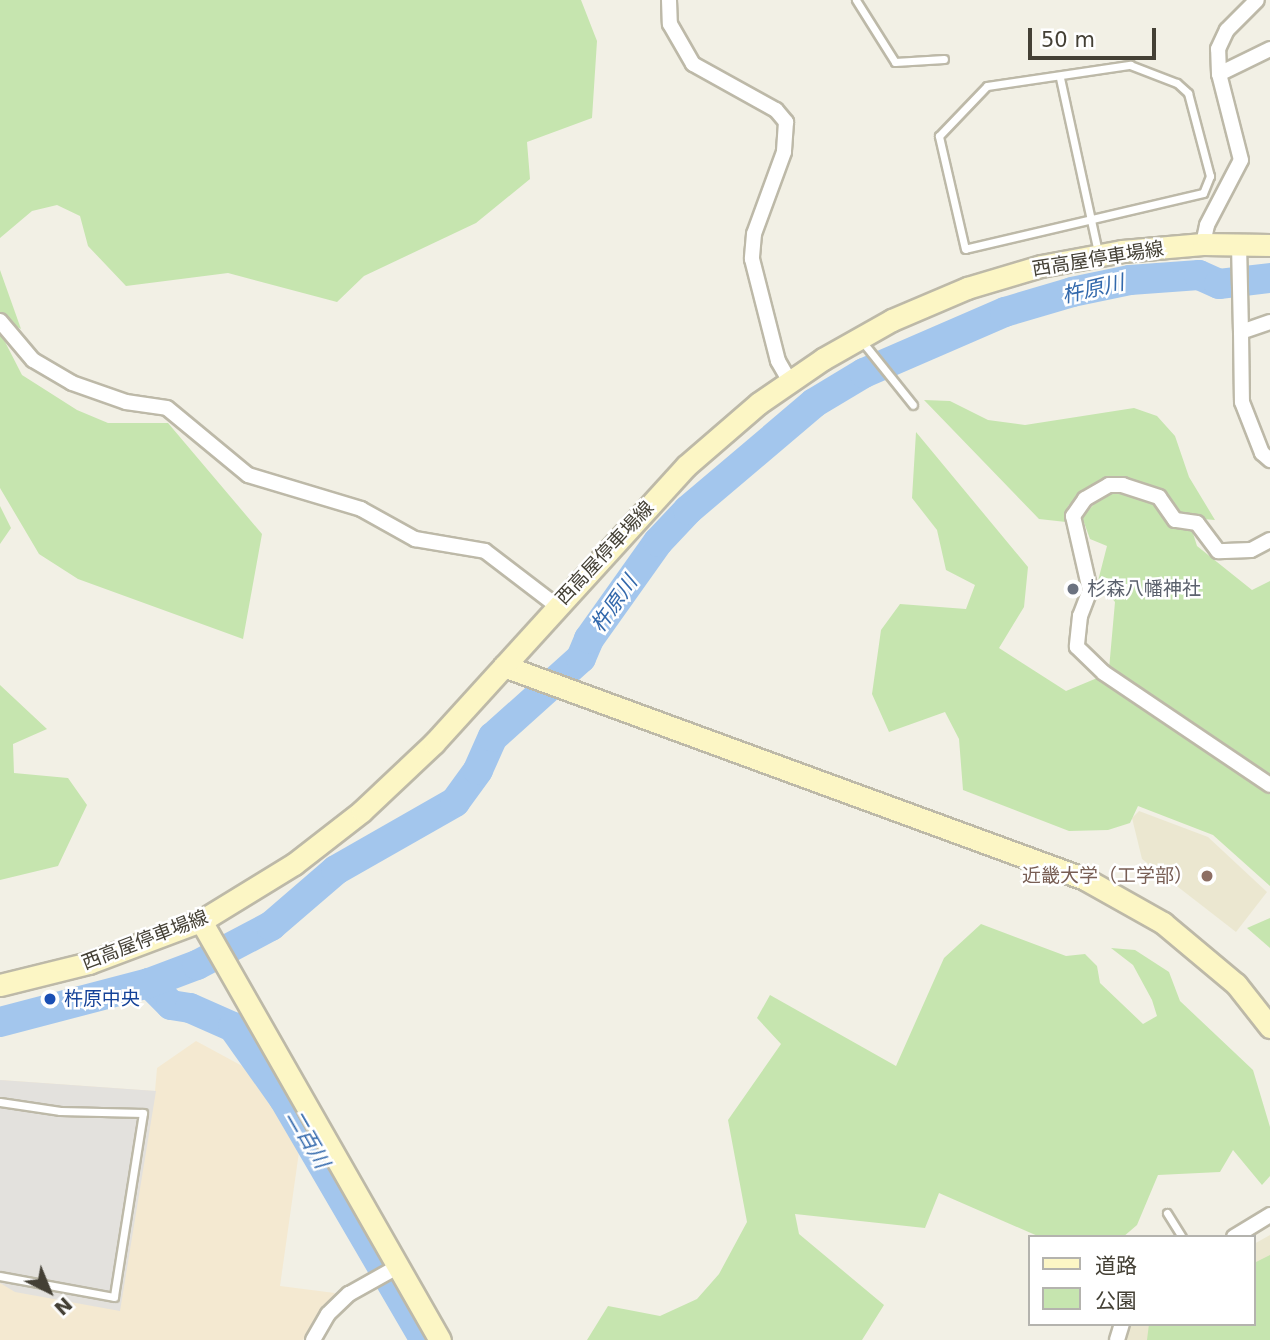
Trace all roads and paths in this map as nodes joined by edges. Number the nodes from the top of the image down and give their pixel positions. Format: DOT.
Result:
graph roads {
  1 [pos="669,0"];
  2 [pos="856,0"];
  3 [pos="1257,0"];
  4 [pos="1270,49"];
  5 [pos="944,58"];
  6 [pos="1219,74"];
  7 [pos="1060,78"];
  8 [pos="1092,220"];
  9 [pos="1203,244"];
  10 [pos="1239,244"];
  11 [pos="1270,245"];
  12 [pos="1099,255"];
  13 [pos="0,321"];
  14 [pos="1270,322"];
  15 [pos="1241,332"];
  16 [pos="860,338"];
  17 [pos="790,382"];
  18 [pos="913,405"];
  19 [pos="1270,460"];
  20 [pos="1270,540"];
  21 [pos="557,606"];
  22 [pos="504,666"];
  23 [pos="1270,785"];
  24 [pos="201,921"];
  25 [pos="0,985"];
  26 [pos="1270,1027"];
  27 [pos="0,1102"];
  28 [pos="1167,1213"];
  29 [pos="1270,1215"];
  30 [pos="1181,1235"];
  31 [pos="1237,1235"];
  32 [pos="399,1266"];
  33 [pos="0,1276"];
  34 [pos="313,1340"];
  35 [pos="440,1340"];
  1 -- 17 [label="street"];
  2 -- 5 [label="lane"];
  3 -- 6 [label="street"];
  4 -- 6 [label="street"];
  6 -- 9 [label="street"];
  7 -- 8 [label="lane"];
  7 -- 8 [label="lane"];
  7 -- 8 [label="lane"];
  8 -- 12 [label="lane"];
  9 -- 10 [label="main road, 西高屋停車場線"];
  9 -- 12 [label="main road, 西高屋停車場線"];
  10 -- 11 [label="main road, 西高屋停車場線"];
  10 -- 15 [label="street"];
  12 -- 16 [label="main road, 西高屋停車場線"];
  13 -- 21 [label="street"];
  14 -- 15 [label="street"];
  15 -- 19 [label="street"];
  16 -- 17 [label="main road, 西高屋停車場線"];
  16 -- 18 [label="lane"];
  17 -- 21 [label="main road, 西高屋停車場線"];
  20 -- 23 [label="street"];
  21 -- 22 [label="main road, 西高屋停車場線"];
  22 -- 24 [label="main road, 西高屋停車場線"];
  22 -- 26 [label="main road"];
  24 -- 25 [label="main road, 西高屋停車場線"];
  24 -- 32 [label="main road"];
  27 -- 33 [label="lane"];
  28 -- 30 [label="lane"];
  29 -- 31 [label="street"];
  32 -- 34 [label="street"];
  32 -- 35 [label="main road"];
}
